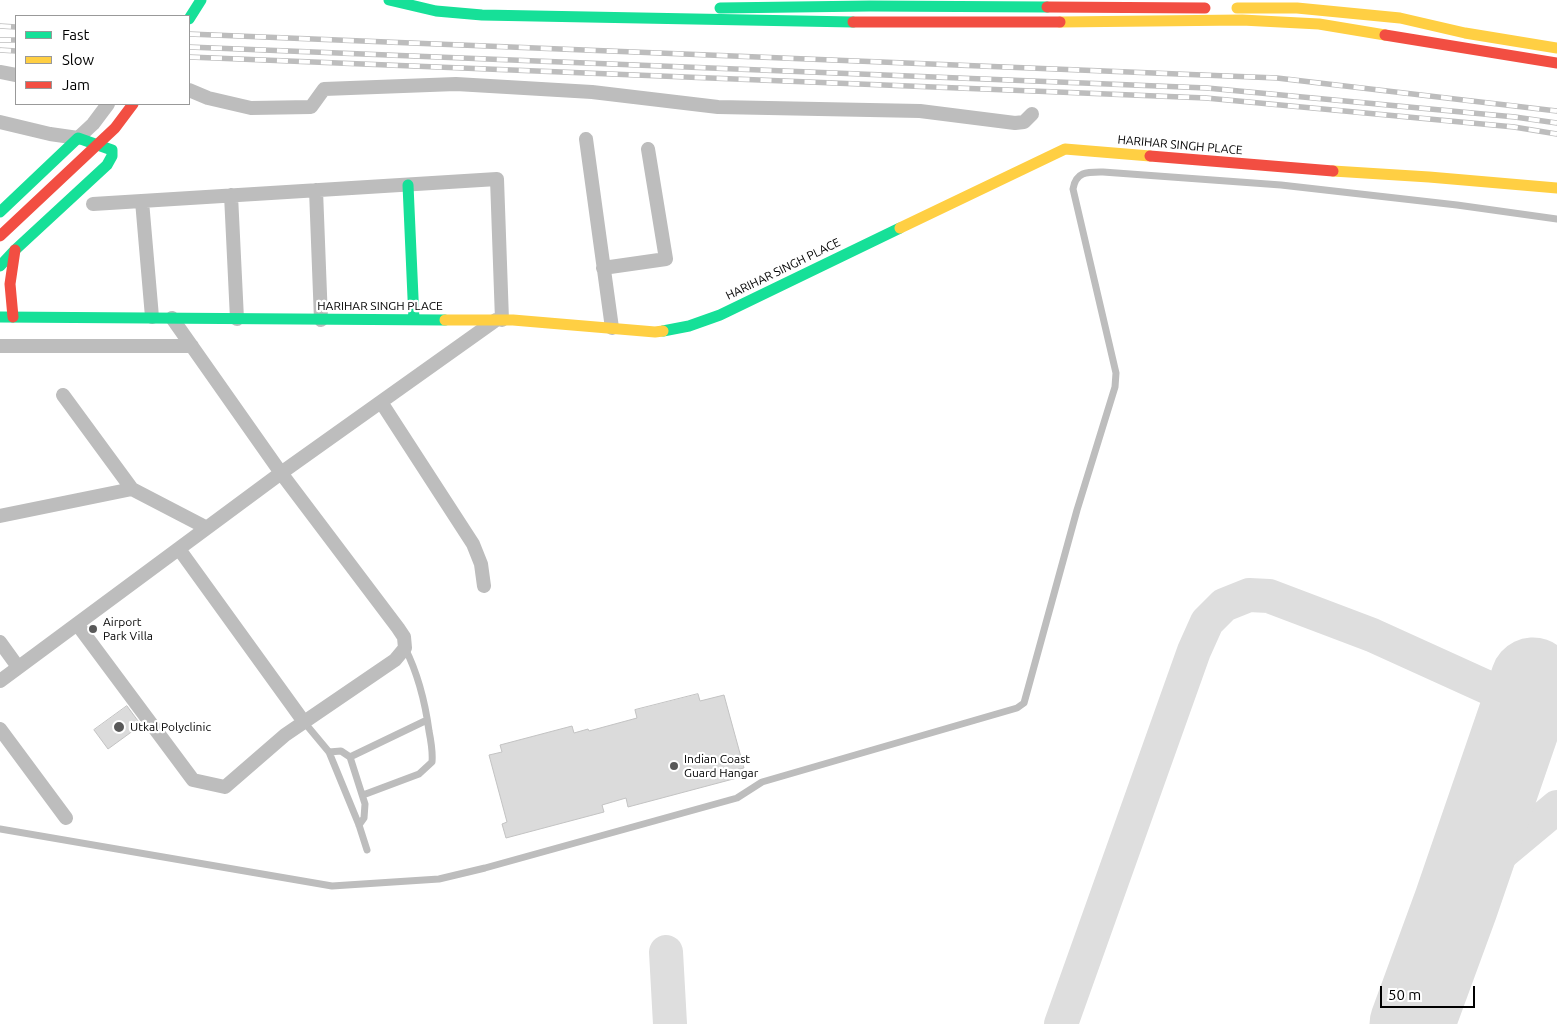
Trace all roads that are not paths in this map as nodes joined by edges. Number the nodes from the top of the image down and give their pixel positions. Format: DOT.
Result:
graph roads {
  1 [pos="201,0"];
  2 [pos="390,0"];
  3 [pos="895,3"];
  4 [pos="1117,4"];
  5 [pos="482,15"];
  6 [pos="190,17"];
  7 [pos="1557,48"];
  8 [pos="1557,63"];
  9 [pos="0,72"];
  10 [pos="15,75"];
  11 [pos="190,90"];
  12 [pos="107,105"];
  13 [pos="132,105"];
  14 [pos="1032,114"];
  15 [pos="0,122"];
  16 [pos="78,138"];
  17 [pos="586,139"];
  18 [pos="648,149"];
  19 [pos="408,185"];
  20 [pos="1557,188"];
  21 [pos="316,190"];
  22 [pos="231,195"];
  23 [pos="142,201"];
  24 [pos="93,204"];
  25 [pos="0,212"];
  26 [pos="1557,219"];
  27 [pos="0,236"];
  28 [pos="15,250"];
  29 [pos="0,266"];
  30 [pos="603,268"];
  31 [pos="0,317"];
  32 [pos="13,317"];
  33 [pos="152,317"];
  34 [pos="172,318"];
  35 [pos="237,319"];
  36 [pos="321,320"];
  37 [pos="414,320"];
  38 [pos="499,320"];
  39 [pos="612,328"];
  40 [pos="0,346"];
  41 [pos="192,346"];
  42 [pos="63,395"];
  43 [pos="380,402"];
  44 [pos="281,473"];
  45 [pos="132,489"];
  46 [pos="0,516"];
  47 [pos="207,528"];
  48 [pos="178,549"];
  49 [pos="484,586"];
  50 [pos="77,624"];
  51 [pos="0,642"];
  52 [pos="405,648"];
  53 [pos="18,667"];
  54 [pos="0,680"];
  55 [pos="428,720"];
  56 [pos="304,722"];
  57 [pos="0,729"];
  58 [pos="329,752"];
  59 [pos="350,757"];
  60 [pos="363,795"];
  61 [pos="66,818"];
  62 [pos="360,825"];
  63 [pos="0,829"];
  64 [pos="368,850"];
  1 -- 6 [label="street"];
  2 -- 5 [label="street"];
  3 -- 4 [label="street"];
  3 -- 5 [label="street"];
  4 -- 7 [label="street"];
  5 -- 8 [label="street"];
  9 -- 10 [label="street"];
  11 -- 14 [label="street"];
  12 -- 16 [label="street"];
  13 -- 27 [label="street, bridge"];
  15 -- 16 [label="street"];
  16 -- 25 [label="street"];
  16 -- 28 [label="street"];
  17 -- 30 [label="street"];
  18 -- 30 [label="street"];
  19 -- 21 [label="street"];
  19 -- 37 [label="street"];
  19 -- 38 [label="street"];
  20 -- 39 [label="street, HARIHAR SINGH PLACE"];
  21 -- 22 [label="street"];
  21 -- 36 [label="street"];
  22 -- 23 [label="street"];
  22 -- 35 [label="street"];
  23 -- 24 [label="street"];
  23 -- 33 [label="street"];
  26 -- 63 [label="lane"];
  28 -- 29 [label="street"];
  28 -- 32 [label="street"];
  30 -- 39 [label="street"];
  31 -- 32 [label="street, HARIHAR SINGH PLACE"];
  32 -- 33 [label="street, HARIHAR SINGH PLACE"];
  33 -- 34 [label="street, HARIHAR SINGH PLACE"];
  34 -- 35 [label="street, HARIHAR SINGH PLACE"];
  34 -- 41 [label="street"];
  35 -- 36 [label="street, HARIHAR SINGH PLACE"];
  36 -- 37 [label="street, HARIHAR SINGH PLACE"];
  37 -- 38 [label="street, HARIHAR SINGH PLACE"];
  38 -- 39 [label="street, HARIHAR SINGH PLACE"];
  38 -- 43 [label="street"];
  40 -- 41 [label="street"];
  41 -- 44 [label="street"];
  42 -- 45 [label="street"];
  43 -- 44 [label="street"];
  43 -- 49 [label="street"];
  44 -- 47 [label="street"];
  44 -- 52 [label="street"];
  45 -- 46 [label="street"];
  45 -- 47 [label="street"];
  47 -- 48 [label="street"];
  48 -- 50 [label="street"];
  48 -- 56 [label="street"];
  50 -- 53 [label="street"];
  50 -- 56 [label="street"];
  51 -- 53 [label="street"];
  52 -- 55 [label="lane"];
  52 -- 56 [label="street"];
  53 -- 54 [label="street"];
  55 -- 59 [label="lane"];
  55 -- 60 [label="lane"];
  56 -- 58 [label="lane"];
  57 -- 61 [label="street"];
  58 -- 59 [label="lane"];
  58 -- 62 [label="lane"];
  59 -- 60 [label="lane"];
  60 -- 62 [label="lane"];
  62 -- 64 [label="lane"];
}
